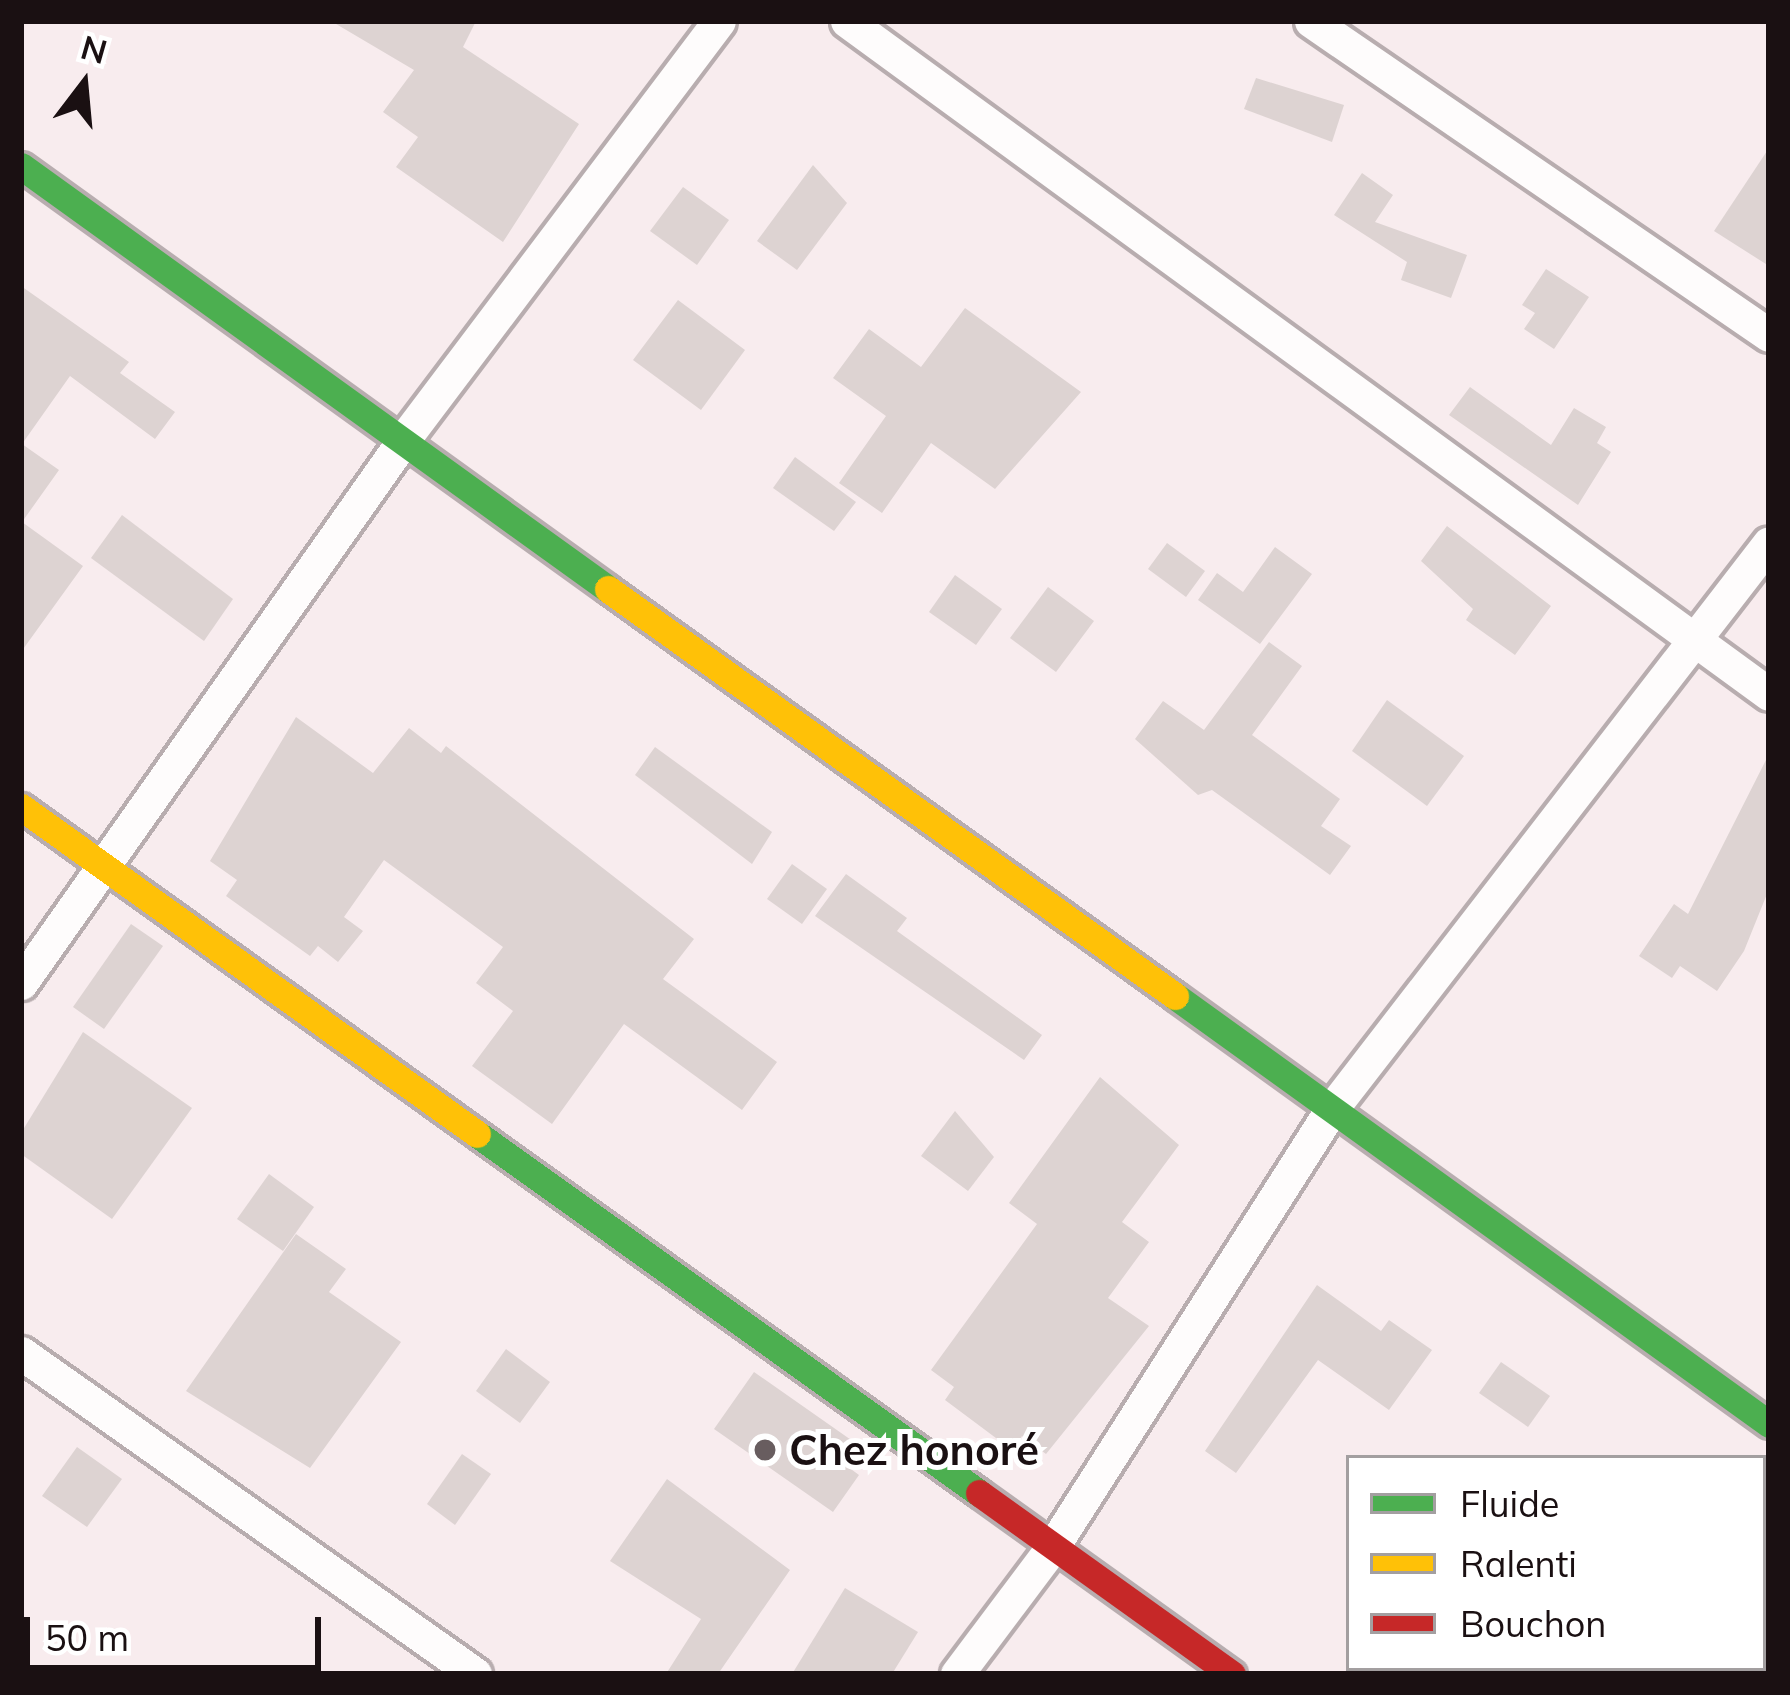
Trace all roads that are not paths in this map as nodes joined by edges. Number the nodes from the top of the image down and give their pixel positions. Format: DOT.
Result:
graph roads {
  1 [pos="719,21"];
  2 [pos="847,21"];
  3 [pos="1311,21"];
  4 [pos="21,166"];
  5 [pos="1769,335"];
  6 [pos="407,435"];
  7 [pos="1769,543"];
  8 [pos="1695,644"];
  9 [pos="1769,694"];
  10 [pos="21,807"];
  11 [pos="105,867"];
  12 [pos="21,983"];
  13 [pos="1331,1110"];
  14 [pos="21,1353"];
  15 [pos="1769,1424"];
  16 [pos="1054,1545"];
  17 [pos="475,1674"];
  18 [pos="957,1674"];
  19 [pos="1232,1674"];
  1 -- 6 [label="street"];
  2 -- 8 [label="street"];
  3 -- 5 [label="street"];
  4 -- 6 [label="street"];
  6 -- 11 [label="street"];
  6 -- 13 [label="street"];
  7 -- 8 [label="street"];
  8 -- 9 [label="street"];
  8 -- 13 [label="street"];
  10 -- 11 [label="street"];
  11 -- 12 [label="street"];
  11 -- 16 [label="street"];
  13 -- 15 [label="street"];
  13 -- 16 [label="street"];
  14 -- 17 [label="street"];
  16 -- 18 [label="street"];
  16 -- 19 [label="street"];
}
